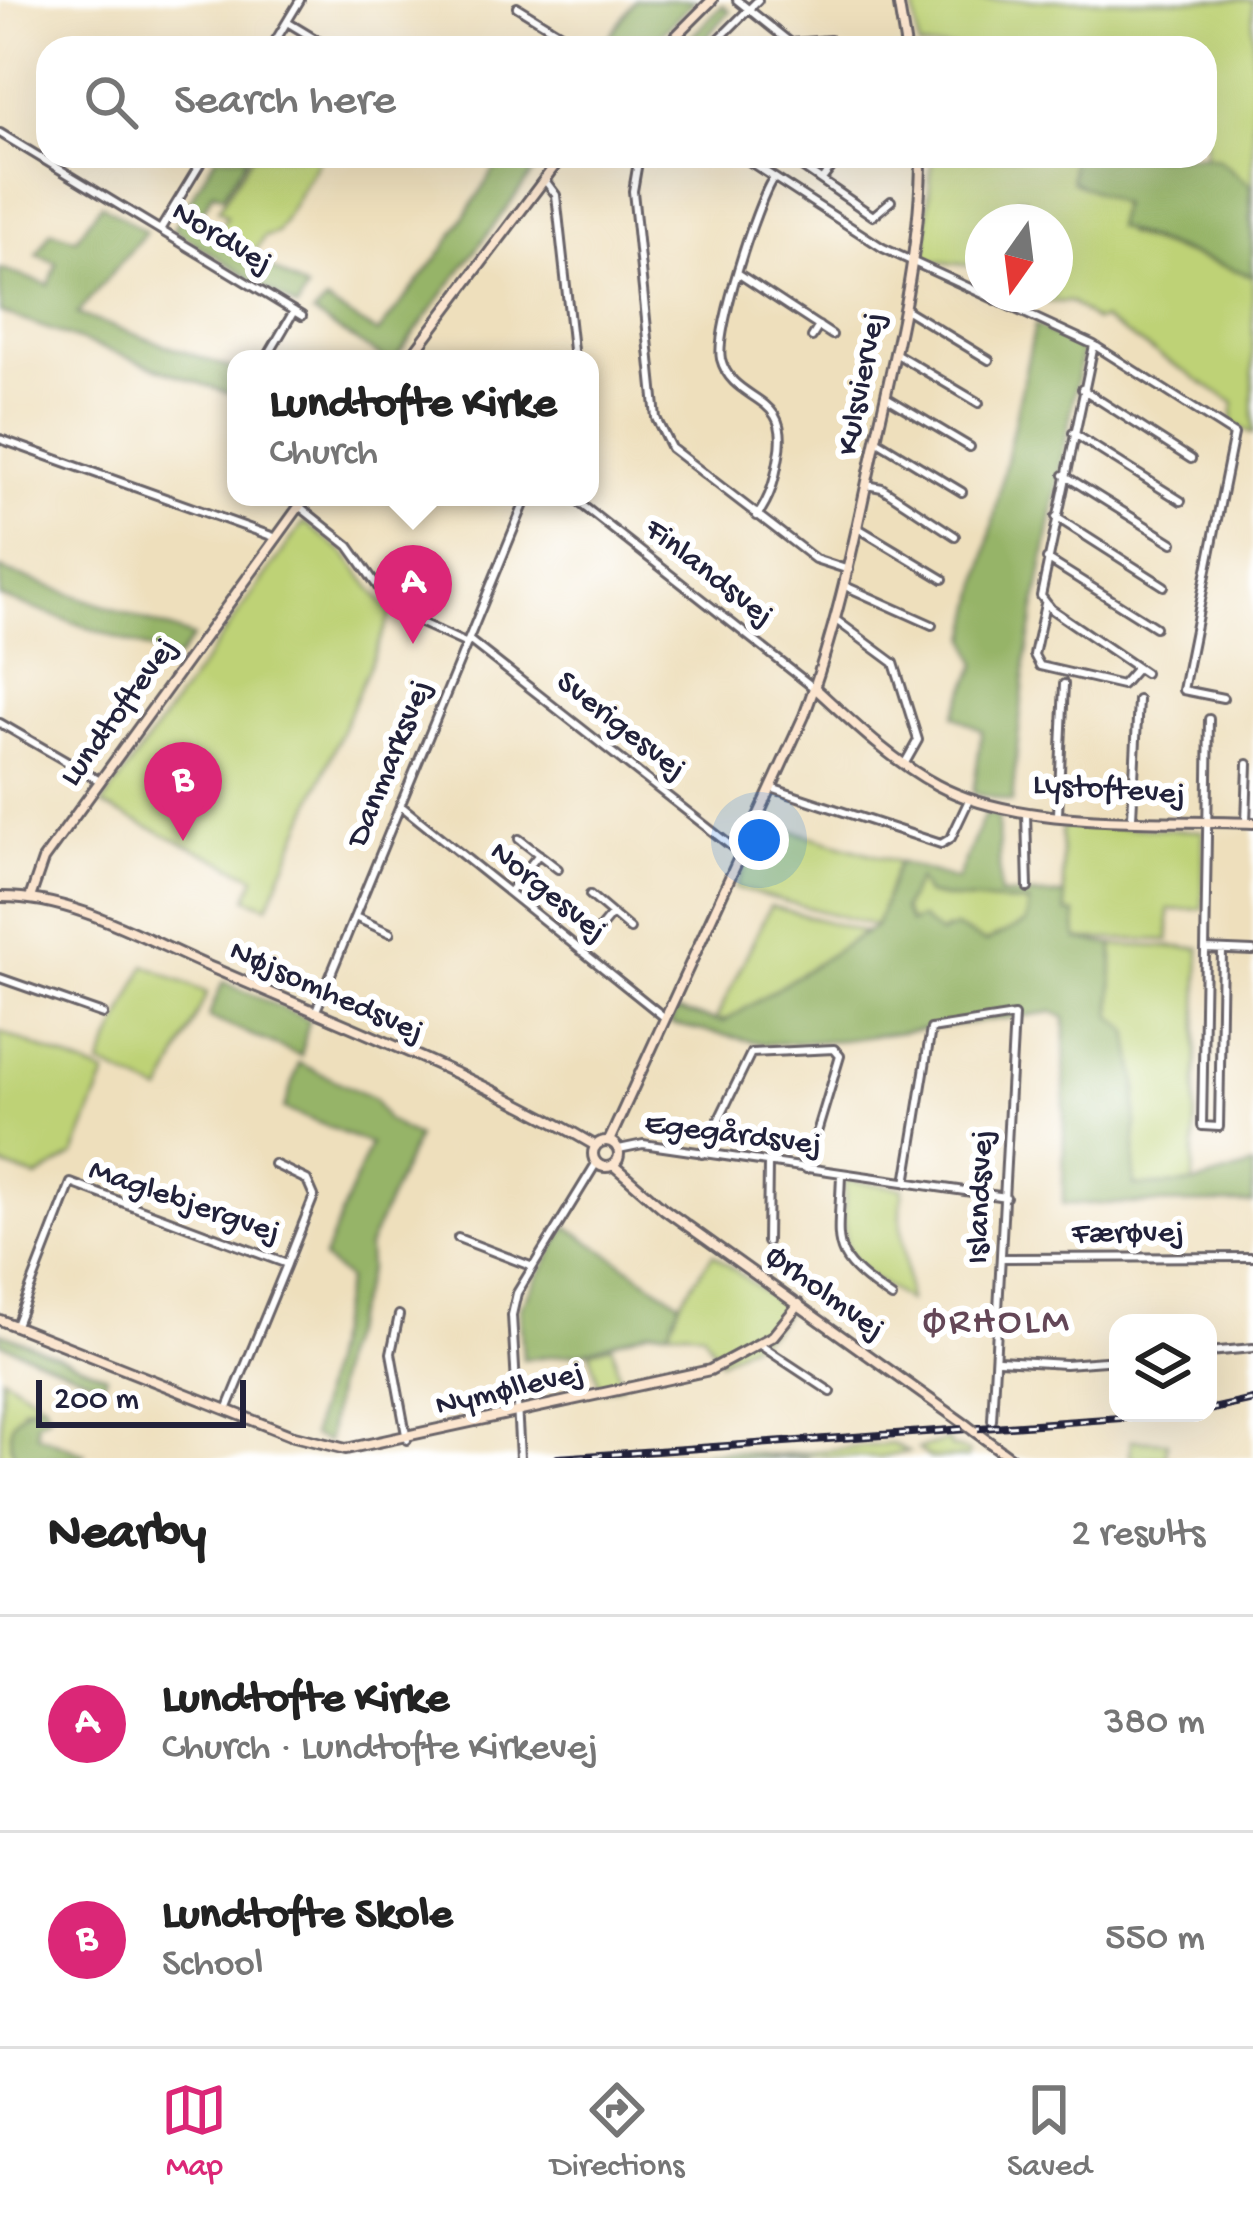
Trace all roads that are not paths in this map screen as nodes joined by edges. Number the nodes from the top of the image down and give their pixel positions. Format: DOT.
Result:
graph roads {
  1 [pos="300,0"];
  2 [pos="712,0"];
  3 [pos="737,0"];
  4 [pos="758,0"];
  5 [pos="898,0"];
  6 [pos="518,8"];
  7 [pos="747,9"];
  8 [pos="287,22"];
  9 [pos="278,36"];
  10 [pos="310,36"];
  11 [pos="560,36"];
  12 [pos="676,36"];
  13 [pos="721,36"];
  14 [pos="782,36"];
  15 [pos="904,36"];
  16 [pos="0,133"];
  17 [pos="36,155"];
  18 [pos="58,168"];
  19 [pos="198,168"];
  20 [pos="553,168"];
  21 [pos="637,168"];
  22 [pos="757,168"];
  23 [pos="808,168"];
  24 [pos="831,168"];
  25 [pos="920,168"];
  26 [pos="824,177"];
  27 [pos="544,179"];
  28 [pos="772,180"];
  29 [pos="891,201"];
  30 [pos="160,230"];
  31 [pos="912,263"];
  32 [pos="739,274"];
  33 [pos="903,309"];
  34 [pos="819,326"];
  35 [pos="832,335"];
  36 [pos="812,337"];
  37 [pos="1094,345"];
  38 [pos="272,350"];
  39 [pos="416,350"];
  40 [pos="573,350"];
  41 [pos="894,352"];
  42 [pos="988,360"];
  43 [pos="1082,389"];
  44 [pos="886,397"];
  45 [pos="979,404"];
  46 [pos="1073,433"];
  47 [pos="0,439"];
  48 [pos="876,440"];
  49 [pos="970,447"];
  50 [pos="1191,459"];
  51 [pos="1064,475"];
  52 [pos="867,485"];
  53 [pos="962,492"];
  54 [pos="1181,501"];
  55 [pos="299,506"];
  56 [pos="306,506"];
  57 [pos="523,506"];
  58 [pos="583,506"];
  59 [pos="757,516"];
  60 [pos="1056,517"];
  61 [pos="858,528"];
  62 [pos="955,536"];
  63 [pos="277,538"];
  64 [pos="1173,543"];
  65 [pos="1047,559"];
  66 [pos="849,570"];
  67 [pos="943,579"];
  68 [pos="845,586"];
  69 [pos="1164,586"];
  70 [pos="1045,604"];
  71 [pos="836,620"];
  72 [pos="932,626"];
  73 [pos="1155,627"];
  74 [pos="468,642"];
  75 [pos="1064,684"];
  76 [pos="814,688"];
  77 [pos="1223,698"];
  78 [pos="1138,700"];
  79 [pos="1210,718"];
  80 [pos="0,723"];
  81 [pos="905,763"];
  82 [pos="1248,764"];
  83 [pos="100,781"];
  84 [pos="771,788"];
  85 [pos="969,800"];
  86 [pos="400,805"];
  87 [pos="1026,811"];
  88 [pos="1058,814"];
  89 [pos="1132,818"];
  90 [pos="1208,821"];
  91 [pos="1250,823"];
  92 [pos="519,839"];
  93 [pos="740,853"];
  94 [pos="538,854"];
  95 [pos="558,869"];
  96 [pos="1028,888"];
  97 [pos="508,892"];
  98 [pos="590,895"];
  99 [pos="0,897"];
  100 [pos="30,898"];
  101 [pos="612,914"];
  102 [pos="354,917"];
  103 [pos="630,929"];
  104 [pos="390,933"];
  105 [pos="1205,949"];
  106 [pos="1222,950"];
  107 [pos="581,951"];
  108 [pos="1253,951"];
  109 [pos="0,978"];
  110 [pos="315,1013"];
  111 [pos="103,1014"];
  112 [pos="664,1017"];
  113 [pos="609,1141"];
  114 [pos="596,1146"];
  115 [pos="619,1149"];
  116 [pos="702,1154"];
  117 [pos="597,1162"];
  118 [pos="274,1164"];
  119 [pos="768,1164"];
  120 [pos="613,1165"];
  121 [pos="806,1169"];
  122 [pos="841,1174"];
  123 [pos="906,1183"];
  124 [pos="1006,1197"];
  125 [pos="458,1238"];
  126 [pos="767,1242"];
  127 [pos="1253,1257"];
  128 [pos="1004,1258"];
  129 [pos="287,1264"];
  130 [pos="533,1267"];
  131 [pos="892,1298"];
  132 [pos="799,1304"];
  133 [pos="399,1315"];
  134 [pos="0,1320"];
  135 [pos="16,1327"];
  136 [pos="760,1346"];
  137 [pos="1253,1348"];
  138 [pos="1217,1351"];
  139 [pos="999,1360"];
  140 [pos="1109,1361"];
  141 [pos="831,1392"];
  142 [pos="227,1411"];
  143 [pos="517,1414"];
  144 [pos="992,1420"];
  145 [pos="406,1440"];
  146 [pos="520,1458"];
  147 [pos="1011,1458"];
  1 -- 8 [label="street"];
  2 -- 12 [label="street"];
  3 -- 7 [label="street"];
  4 -- 7 [label="street"];
  5 -- 15 [label="street"];
  6 -- 11 [label="street"];
  7 -- 13 [label="street"];
  7 -- 14 [label="street"];
  8 -- 9 [label="street"];
  8 -- 10 [label="street"];
  16 -- 17 [label="street, Nordvej"];
  18 -- 30 [label="street, Nordvej"];
  19 -- 30 [label="street"];
  20 -- 27 [label="street"];
  21 -- 59 [label="street"];
  22 -- 28 [label="street"];
  23 -- 26 [label="street"];
  24 -- 26 [label="street"];
  25 -- 31 [label="street, Kulsviervej"];
  26 -- 29 [label="street"];
  27 -- 39 [label="street"];
  27 -- 40 [label="street"];
  28 -- 31 [label="street"];
  28 -- 32 [label="street"];
  30 -- 38 [label="street, Nordvej"];
  31 -- 33 [label="street, Kulsviervej"];
  31 -- 37 [label="street"];
  32 -- 34 [label="street"];
  32 -- 59 [label="street"];
  33 -- 41 [label="street, Kulsviervej"];
  33 -- 42 [label="street"];
  34 -- 35 [label="street"];
  34 -- 36 [label="street"];
  37 -- 43 [label="street"];
  37 -- 77 [label="street"];
  41 -- 44 [label="street, Kulsviervej"];
  41 -- 45 [label="street"];
  43 -- 46 [label="street"];
  43 -- 50 [label="street"];
  44 -- 48 [label="street, Kulsviervej"];
  44 -- 49 [label="street"];
  46 -- 51 [label="street"];
  46 -- 54 [label="street"];
  47 -- 63 [label="street"];
  48 -- 52 [label="street, Kulsviervej"];
  48 -- 53 [label="street"];
  51 -- 60 [label="street"];
  51 -- 64 [label="street"];
  52 -- 61 [label="street, Kulsviervej"];
  52 -- 62 [label="street"];
  55 -- 63 [label="street, Lundtoftevej"];
  56 -- 74 [label="street, Sverigesvej"];
  57 -- 74 [label="street, Danmarksvej"];
  58 -- 76 [label="street, Finlandsvej"];
  59 -- 66 [label="street"];
  60 -- 65 [label="street"];
  60 -- 69 [label="street"];
  61 -- 66 [label="street, Kulsviervej"];
  61 -- 67 [label="street"];
  63 -- 83 [label="street, Lundtoftevej"];
  65 -- 70 [label="street"];
  65 -- 73 [label="street"];
  66 -- 68 [label="street, Kulsviervej"];
  68 -- 71 [label="street, Kulsviervej"];
  68 -- 72 [label="street"];
  70 -- 70 [label="street"];
  71 -- 76 [label="street, Kulsviervej"];
  71 -- 81 [label="street"];
  74 -- 86 [label="street, Danmarksvej"];
  74 -- 93 [label="street, Sverigesvej"];
  75 -- 88 [label="street"];
  76 -- 81 [label="street, Lystoftevej"];
  76 -- 84 [label="street, Kulsviervej"];
  78 -- 89 [label="street"];
  79 -- 90 [label="street"];
  80 -- 83 [label="street"];
  81 -- 85 [label="street, Lystoftevej"];
  82 -- 91 [label="street, Lystoftevej"];
  83 -- 100 [label="street, Lundtoftevej"];
  84 -- 85 [label="street"];
  84 -- 93 [label="street, Kulsviervej"];
  85 -- 87 [label="street, Lystoftevej"];
  86 -- 97 [label="street, Norgesvej"];
  86 -- 102 [label="street, Danmarksvej"];
  87 -- 88 [label="street, Lystoftevej"];
  87 -- 96 [label="street"];
  88 -- 89 [label="street, Lystoftevej"];
  89 -- 90 [label="street, Lystoftevej"];
  90 -- 91 [label="street, Lystoftevej"];
  90 -- 105 [label="street"];
  92 -- 94 [label="street"];
  93 -- 112 [label="street, Kulsviervej"];
  94 -- 95 [label="street"];
  94 -- 97 [label="street"];
  97 -- 107 [label="street, Norgesvej"];
  98 -- 101 [label="street"];
  99 -- 100 [label="street"];
  100 -- 110 [label="street, Nøjsomhedsvej"];
  101 -- 103 [label="street"];
  101 -- 107 [label="street"];
  102 -- 104 [label="street"];
  102 -- 110 [label="street, Danmarksvej"];
  105 -- 106 [label="street"];
  105 -- 106 [label="street"];
  106 -- 108 [label="street"];
  107 -- 112 [label="street, Norgesvej"];
  109 -- 111 [label="street"];
  110 -- 114 [label="street, Nøjsomhedsvej"];
  112 -- 113 [label="street, Kulsviervej"];
  113 -- 114 [label="street"];
  113 -- 115 [label="street"];
  114 -- 117 [label="street"];
  115 -- 116 [label="street, Egegårdsvej"];
  115 -- 120 [label="street"];
  116 -- 119 [label="street, Egegårdsvej"];
  116 -- 121 [label="street"];
  117 -- 120 [label="street"];
  117 -- 130 [label="street"];
  118 -- 129 [label="street, Maglebjergvej"];
  119 -- 121 [label="street, Egegårdsvej"];
  119 -- 126 [label="street"];
  120 -- 132 [label="street, Ørholmvej"];
  121 -- 122 [label="street, Egegårdsvej"];
  122 -- 123 [label="street, Egegårdsvej"];
  122 -- 131 [label="street, Egegårdsvej"];
  123 -- 124 [label="street, Egegårdsvej"];
  123 -- 124 [label="street, Islandsvej"];
  124 -- 128 [label="street, Islandsvej"];
  125 -- 130 [label="street"];
  127 -- 128 [label="street, Færøvej"];
  128 -- 139 [label="street, Islandsvej"];
  129 -- 135 [label="street, Maglebjergvej"];
  129 -- 142 [label="street, Maglebjergvej"];
  130 -- 143 [label="street"];
  132 -- 136 [label="street, Nymøllevej"];
  132 -- 147 [label="street, Ørholmvej"];
  133 -- 145 [label="street"];
  134 -- 135 [label="street, Nymøllevej"];
  135 -- 142 [label="street, Nymøllevej"];
  136 -- 141 [label="street"];
  136 -- 143 [label="street, Nymøllevej"];
  137 -- 138 [label="street"];
  139 -- 140 [label="street"];
  139 -- 144 [label="street, Islandsvej"];
  142 -- 145 [label="street, Nymøllevej"];
  143 -- 145 [label="street, Nymøllevej"];
  143 -- 146 [label="street"];
}
